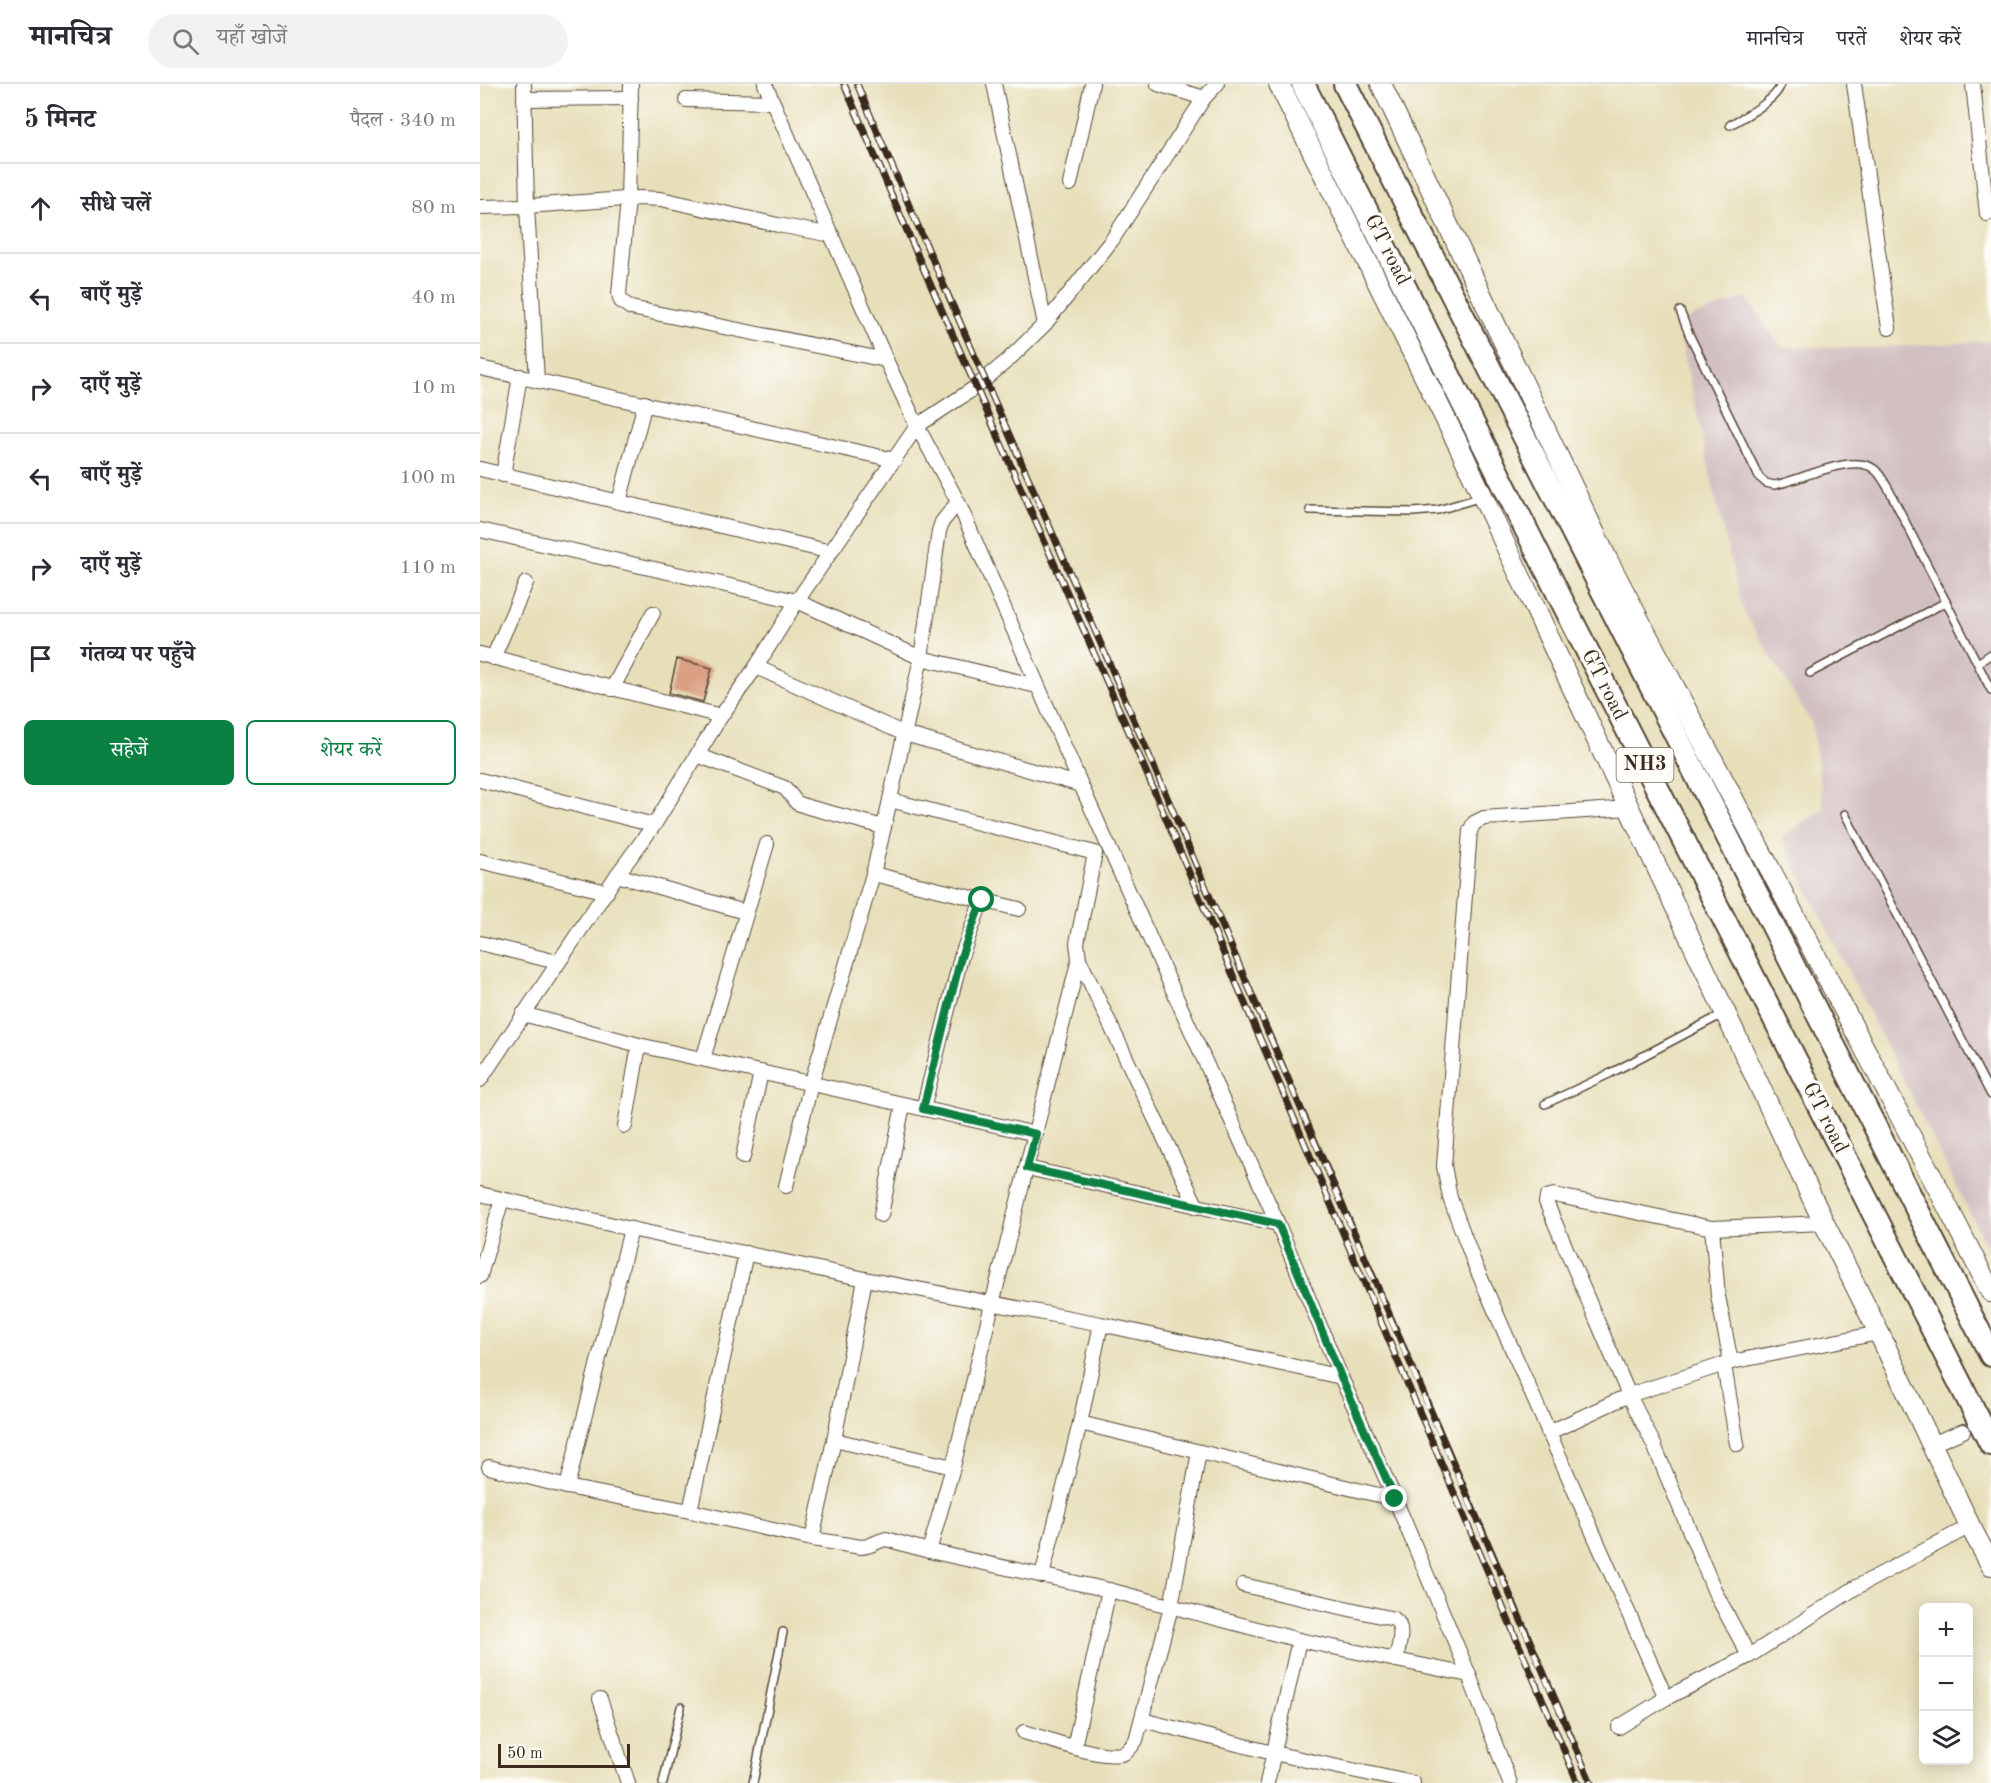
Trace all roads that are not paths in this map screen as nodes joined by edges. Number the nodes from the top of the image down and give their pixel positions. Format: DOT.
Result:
graph roads {
  1 [pos="524,84"];
  2 [pos="631,84"];
  3 [pos="765,84"];
  4 [pos="994,84"];
  5 [pos="1092,84"];
  6 [pos="1158,84"];
  7 [pos="1217,84"];
  8 [pos="1279,84"];
  9 [pos="1304,84"];
  10 [pos="1345,84"];
  11 [pos="1381,84"];
  12 [pos="1781,84"];
  13 [pos="1854,84"];
  14 [pos="1973,84"];
  15 [pos="631,98"];
  16 [pos="1204,98"];
  17 [pos="524,99"];
  18 [pos="686,100"];
  19 [pos="772,102"];
  20 [pos="1730,125"];
  21 [pos="1986,153"];
  22 [pos="1070,184"];
  23 [pos="628,200"];
  24 [pos="527,206"];
  25 [pos="480,207"];
  26 [pos="1987,214"];
  27 [pos="832,235"];
  28 [pos="1680,311"];
  29 [pos="1044,324"];
  30 [pos="1889,328"];
  31 [pos="886,360"];
  32 [pos="480,368"];
  33 [pos="520,375"];
  34 [pos="537,381"];
  35 [pos="645,404"];
  36 [pos="917,426"];
  37 [pos="895,460"];
  38 [pos="480,469"];
  39 [pos="503,475"];
  40 [pos="1483,497"];
  41 [pos="619,502"];
  42 [pos="958,502"];
  43 [pos="1310,510"];
  44 [pos="480,530"];
  45 [pos="831,552"];
  46 [pos="526,583"];
  47 [pos="797,601"];
  48 [pos="1946,602"];
  49 [pos="653,613"];
  50 [pos="1991,654"];
  51 [pos="487,656"];
  52 [pos="921,658"];
  53 [pos="1978,663"];
  54 [pos="756,667"];
  55 [pos="1810,673"];
  56 [pos="1037,686"];
  57 [pos="612,689"];
  58 [pos="1991,690"];
  59 [pos="721,716"];
  60 [pos="905,734"];
  61 [pos="697,755"];
  62 [pos="480,780"];
  63 [pos="1080,785"];
  64 [pos="890,800"];
  65 [pos="1629,808"];
  66 [pos="1845,814"];
  67 [pos="654,825"];
  68 [pos="884,827"];
  69 [pos="767,844"];
  70 [pos="480,861"];
  71 [pos="617,874"];
  72 [pos="873,874"];
  73 [pos="607,892"];
  74 [pos="982,900"];
  75 [pos="1019,909"];
  76 [pos="745,912"];
  77 [pos="480,943"];
  78 [pos="1079,959"];
  79 [pos="557,962"];
  80 [pos="1726,1013"];
  81 [pos="523,1014"];
  82 [pos="639,1045"];
  83 [pos="703,1059"];
  84 [pos="761,1072"];
  85 [pos="480,1080"];
  86 [pos="811,1084"];
  87 [pos="1991,1095"];
  88 [pos="1545,1104"];
  89 [pos="903,1106"];
  90 [pos="923,1109"];
  91 [pos="625,1126"];
  92 [pos="1036,1134"];
  93 [pos="743,1157"];
  94 [pos="1027,1168"];
  95 [pos="786,1186"];
  96 [pos="480,1194"];
  97 [pos="502,1199"];
  98 [pos="1197,1207"];
  99 [pos="881,1215"];
  100 [pos="1824,1223"];
  101 [pos="1278,1224"];
  102 [pos="1712,1228"];
  103 [pos="631,1229"];
  104 [pos="746,1253"];
  105 [pos="480,1276"];
  106 [pos="865,1279"];
  107 [pos="1991,1292"];
  108 [pos="992,1304"];
  109 [pos="1101,1324"];
  110 [pos="1879,1333"];
  111 [pos="1991,1355"];
  112 [pos="1728,1364"];
  113 [pos="1341,1377"];
  114 [pos="1629,1395"];
  115 [pos="1080,1423"];
  116 [pos="1963,1431"];
  117 [pos="1548,1433"];
  118 [pos="834,1440"];
  119 [pos="1932,1443"];
  120 [pos="1737,1444"];
  121 [pos="1991,1444"];
  122 [pos="1199,1452"];
  123 [pos="489,1467"];
  124 [pos="953,1467"];
  125 [pos="567,1487"];
  126 [pos="1395,1499"];
  127 [pos="690,1511"];
  128 [pos="1970,1526"];
  129 [pos="812,1539"];
  130 [pos="929,1551"];
  131 [pos="1991,1564"];
  132 [pos="1042,1576"];
  133 [pos="1242,1585"];
  134 [pos="1108,1590"];
  135 [pos="1171,1606"];
  136 [pos="783,1632"];
  137 [pos="1299,1640"];
  138 [pos="1749,1656"];
  139 [pos="1396,1660"];
  140 [pos="1469,1675"];
  141 [pos="1666,1698"];
  142 [pos="600,1699"];
  143 [pos="681,1707"];
  144 [pos="1142,1720"];
  145 [pos="1619,1727"];
  146 [pos="1024,1732"];
  147 [pos="1074,1747"];
  148 [pos="1273,1753"];
  149 [pos="628,1783"];
  150 [pos="663,1783"];
  151 [pos="753,1783"];
  152 [pos="1267,1783"];
  153 [pos="1413,1783"];
  154 [pos="1510,1783"];
  1 -- 17 [label="street"];
  2 -- 15 [label="street"];
  3 -- 19 [label="street"];
  4 -- 29 [label="street"];
  5 -- 22 [label="street"];
  6 -- 16 [label="street"];
  7 -- 16 [label="street"];
  8 -- 40 [label="main road"];
  9 -- 121 [label="highway, GT road / NH3"];
  10 -- 111 [label="highway, GT road / NH3"];
  11 -- 107 [label="main road"];
  12 -- 20 [label="lane"];
  13 -- 30 [label="street"];
  14 -- 21 [label="street"];
  15 -- 17 [label="street"];
  15 -- 23 [label="street"];
  16 -- 29 [label="street"];
  17 -- 24 [label="street"];
  18 -- 19 [label="street"];
  19 -- 27 [label="street"];
  21 -- 26 [label="street"];
  23 -- 24 [label="street"];
  23 -- 27 [label="street"];
  23 -- 31 [label="street"];
  24 -- 25 [label="street"];
  24 -- 34 [label="street"];
  27 -- 31 [label="street"];
  28 -- 48 [label="lane"];
  29 -- 36 [label="street"];
  31 -- 36 [label="street"];
  32 -- 33 [label="street"];
  33 -- 34 [label="street"];
  33 -- 39 [label="street"];
  34 -- 35 [label="street"];
  35 -- 37 [label="street"];
  35 -- 41 [label="street"];
  36 -- 37 [label="street"];
  36 -- 42 [label="street"];
  37 -- 45 [label="street"];
  38 -- 39 [label="street"];
  39 -- 41 [label="street"];
  40 -- 43 [label="lane"];
  40 -- 65 [label="main road"];
  41 -- 45 [label="street"];
  42 -- 52 [label="street"];
  42 -- 56 [label="street"];
  44 -- 47 [label="street"];
  45 -- 47 [label="street"];
  46 -- 51 [label="street"];
  47 -- 52 [label="street"];
  47 -- 54 [label="street"];
  48 -- 53 [label="lane"];
  48 -- 55 [label="lane"];
  49 -- 57 [label="street"];
  50 -- 53 [label="lane"];
  51 -- 57 [label="street"];
  52 -- 56 [label="street"];
  52 -- 60 [label="street"];
  53 -- 58 [label="lane"];
  54 -- 59 [label="street"];
  54 -- 60 [label="street"];
  56 -- 63 [label="street"];
  57 -- 59 [label="street"];
  59 -- 61 [label="street"];
  60 -- 63 [label="street"];
  60 -- 64 [label="street"];
  61 -- 67 [label="street"];
  61 -- 68 [label="street"];
  62 -- 67 [label="street"];
  63 -- 101 [label="street"];
  64 -- 68 [label="street"];
  64 -- 78 [label="street"];
  65 -- 80 [label="main road"];
  65 -- 117 [label="street"];
  66 -- 87 [label="lane"];
  67 -- 71 [label="street"];
  68 -- 72 [label="street"];
  69 -- 76 [label="street"];
  70 -- 73 [label="street"];
  71 -- 73 [label="street"];
  71 -- 76 [label="street"];
  72 -- 74 [label="street"];
  72 -- 86 [label="street"];
  73 -- 79 [label="street"];
  74 -- 75 [label="street"];
  74 -- 90 [label="street"];
  76 -- 83 [label="street"];
  77 -- 79 [label="street"];
  78 -- 92 [label="street"];
  78 -- 98 [label="street"];
  79 -- 81 [label="street"];
  80 -- 88 [label="lane"];
  80 -- 100 [label="main road"];
  81 -- 82 [label="street"];
  81 -- 85 [label="street"];
  82 -- 83 [label="street"];
  82 -- 91 [label="street"];
  83 -- 84 [label="street"];
  84 -- 86 [label="street"];
  84 -- 93 [label="street"];
  86 -- 89 [label="street"];
  86 -- 95 [label="street"];
  89 -- 90 [label="street"];
  89 -- 99 [label="street"];
  90 -- 92 [label="street"];
  92 -- 94 [label="street"];
  94 -- 98 [label="street"];
  94 -- 108 [label="street"];
  96 -- 97 [label="street"];
  97 -- 103 [label="street"];
  97 -- 105 [label="street"];
  98 -- 101 [label="street"];
  100 -- 102 [label="street"];
  100 -- 110 [label="main road"];
  101 -- 113 [label="street"];
  102 -- 112 [label="street"];
  102 -- 114 [label="street"];
  103 -- 104 [label="street"];
  103 -- 125 [label="street"];
  104 -- 106 [label="street"];
  104 -- 127 [label="street"];
  106 -- 108 [label="street"];
  106 -- 118 [label="street"];
  108 -- 109 [label="street"];
  108 -- 124 [label="street"];
  109 -- 113 [label="street"];
  109 -- 115 [label="street"];
  110 -- 112 [label="street"];
  110 -- 119 [label="main road"];
  112 -- 114 [label="street"];
  112 -- 120 [label="street"];
  113 -- 126 [label="street"];
  114 -- 117 [label="street"];
  114 -- 138 [label="street"];
  115 -- 122 [label="street"];
  115 -- 132 [label="street"];
  116 -- 119 [label="street"];
  117 -- 141 [label="street"];
  118 -- 124 [label="street"];
  118 -- 129 [label="street"];
  119 -- 128 [label="main road"];
  122 -- 126 [label="street"];
  122 -- 135 [label="street"];
  123 -- 125 [label="street"];
  124 -- 130 [label="street"];
  125 -- 127 [label="street"];
  126 -- 140 [label="street"];
  127 -- 129 [label="street"];
  128 -- 131 [label="main road"];
  128 -- 138 [label="street"];
  129 -- 130 [label="street"];
  130 -- 132 [label="street"];
  132 -- 134 [label="street"];
  133 -- 139 [label="street"];
  134 -- 135 [label="street"];
  134 -- 147 [label="street"];
  135 -- 137 [label="street"];
  135 -- 144 [label="street"];
  136 -- 151 [label="lane"];
  137 -- 139 [label="street"];
  137 -- 148 [label="street"];
  138 -- 141 [label="street"];
  139 -- 140 [label="street"];
  140 -- 154 [label="street"];
  141 -- 145 [label="street"];
  142 -- 149 [label="street"];
  143 -- 150 [label="lane"];
  144 -- 147 [label="street"];
  144 -- 148 [label="street"];
  146 -- 147 [label="street"];
  148 -- 152 [label="street"];
  148 -- 153 [label="street"];
}
